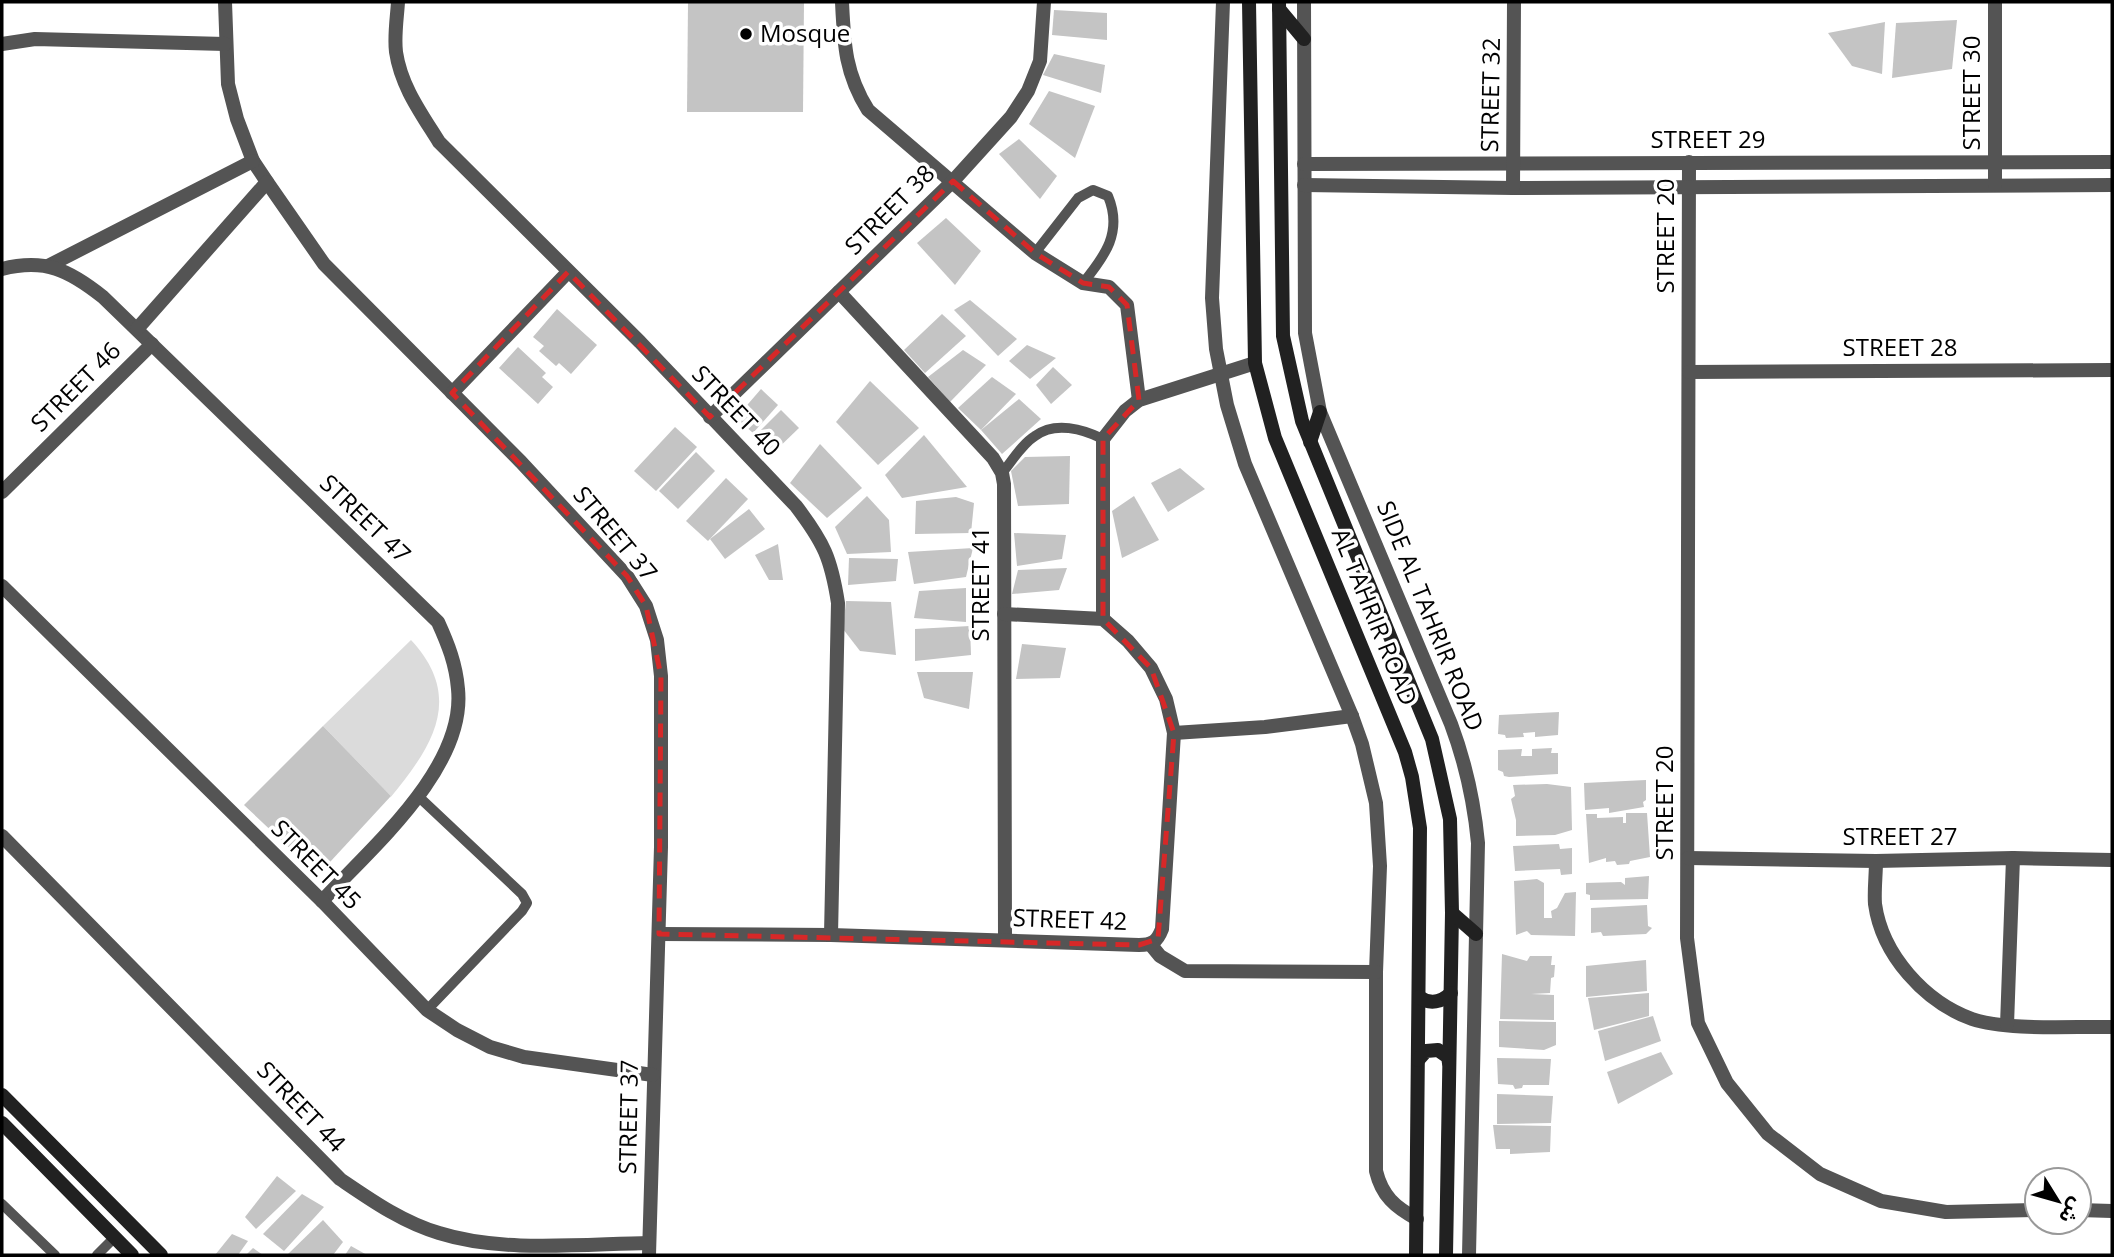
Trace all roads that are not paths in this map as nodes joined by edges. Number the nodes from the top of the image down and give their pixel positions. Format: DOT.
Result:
graph roads {
  1 [pos="225,2"];
  2 [pos="398,2"];
  3 [pos="842,2"];
  4 [pos="1044,2"];
  5 [pos="1223,2"];
  6 [pos="1249,2"];
  7 [pos="1304,2"];
  8 [pos="1514,2"];
  9 [pos="1995,2"];
  10 [pos="1279,6"];
  11 [pos="1304,39"];
  12 [pos="2,44"];
  13 [pos="225,44"];
  14 [pos="253,161"];
  15 [pos="1689,162"];
  16 [pos="2112,162"];
  17 [pos="1995,163"];
  18 [pos="1304,164"];
  19 [pos="1513,164"];
  20 [pos="953,181"];
  21 [pos="267,182"];
  22 [pos="1304,185"];
  23 [pos="1995,185"];
  24 [pos="2112,185"];
  25 [pos="1689,187"];
  26 [pos="1513,188"];
  27 [pos="1035,253"];
  28 [pos="48,265"];
  29 [pos="2,269"];
  30 [pos="568,272"];
  31 [pos="1083,283"];
  32 [pos="839,292"];
  33 [pos="137,329"];
  34 [pos="152,344"];
  35 [pos="1255,363"];
  36 [pos="2112,370"];
  37 [pos="1689,372"];
  38 [pos="1220,374"];
  39 [pos="452,393"];
  40 [pos="1139,400"];
  41 [pos="1320,412"];
  42 [pos="710,417"];
  43 [pos="1103,439"];
  44 [pos="1310,442"];
  45 [pos="1002,473"];
  46 [pos="2,492"];
  47 [pos="2,586"];
  48 [pos="1004,614"];
  49 [pos="1103,619"];
  50 [pos="1352,716"];
  51 [pos="1174,733"];
  52 [pos="419,797"];
  53 [pos="2,836"];
  54 [pos="1688,858"];
  55 [pos="2012,858"];
  56 [pos="2112,860"];
  57 [pos="1876,861"];
  58 [pos="322,901"];
  59 [pos="1452,913"];
  60 [pos="659,934"];
  61 [pos="1476,934"];
  62 [pos="831,935"];
  63 [pos="1005,940"];
  64 [pos="1150,945"];
  65 [pos="1376,972"];
  66 [pos="1451,993"];
  67 [pos="1419,997"];
  68 [pos="428,1010"];
  69 [pos="2007,1025"];
  70 [pos="2112,1027"];
  71 [pos="1418,1060"];
  72 [pos="1450,1064"];
  73 [pos="653,1074"];
  74 [pos="2,1095"];
  75 [pos="2,1123"];
  76 [pos="2,1204"];
  77 [pos="2023,1210"];
  78 [pos="2093,1210"];
  79 [pos="2112,1211"];
  80 [pos="1417,1219"];
  81 [pos="115,1237"];
  82 [pos="649,1249"];
  83 [pos="55,1255"];
  84 [pos="97,1255"];
  85 [pos="132,1255"];
  86 [pos="161,1255"];
  87 [pos="1416,1255"];
  88 [pos="1446,1255"];
  89 [pos="1469,1255"];
  1 -- 13 [label="street, STREET 37"];
  2 -- 30 [label="street, STREET 40"];
  3 -- 20 [label="street"];
  4 -- 20 [label="street, STREET 38"];
  5 -- 38 [label="street"];
  6 -- 35 [label="street, AL TAHRIR ROAD"];
  7 -- 11 [label="street, SIDE AL TAHRIR ROAD"];
  8 -- 19 [label="street, STREET 32"];
  9 -- 17 [label="street, STREET 30"];
  10 -- 11 [label="street"];
  10 -- 44 [label="street, AL TAHRIR ROAD"];
  11 -- 18 [label="street, SIDE AL TAHRIR ROAD"];
  12 -- 13 [label="street"];
  13 -- 14 [label="street, STREET 37"];
  14 -- 21 [label="street, STREET 37"];
  14 -- 28 [label="street"];
  15 -- 17 [label="street, STREET 29"];
  15 -- 19 [label="street, STREET 29"];
  15 -- 25 [label="street, STREET 20"];
  16 -- 17 [label="street, STREET 29"];
  17 -- 23 [label="street, STREET 30"];
  18 -- 19 [label="street, STREET 29"];
  18 -- 22 [label="street, SIDE AL TAHRIR ROAD"];
  19 -- 26 [label="street, STREET 32"];
  20 -- 27 [label="street"];
  20 -- 32 [label="street, STREET 38"];
  21 -- 33 [label="street"];
  21 -- 39 [label="street, STREET 37"];
  22 -- 26 [label="street, STREET 29"];
  22 -- 41 [label="street, SIDE AL TAHRIR ROAD"];
  23 -- 24 [label="street, STREET 29"];
  23 -- 25 [label="street, STREET 29"];
  25 -- 26 [label="street, STREET 29"];
  25 -- 37 [label="street, STREET 20"];
  27 -- 31 [label="street"];
  27 -- 31 [label="lane"];
  28 -- 29 [label="street, STREET 47"];
  28 -- 33 [label="street, STREET 47"];
  30 -- 39 [label="street"];
  30 -- 42 [label="street, STREET 40"];
  31 -- 40 [label="street"];
  32 -- 42 [label="street, STREET 38"];
  32 -- 45 [label="street"];
  33 -- 34 [label="street, STREET 47"];
  34 -- 46 [label="street, STREET 46"];
  34 -- 52 [label="street, STREET 47"];
  35 -- 38 [label="street"];
  35 -- 67 [label="street, AL TAHRIR ROAD"];
  36 -- 37 [label="street, STREET 28"];
  37 -- 54 [label="street, STREET 20"];
  38 -- 40 [label="street"];
  38 -- 50 [label="street"];
  39 -- 60 [label="street, STREET 37"];
  40 -- 43 [label="street"];
  41 -- 44 [label="street"];
  41 -- 61 [label="street, SIDE AL TAHRIR ROAD"];
  42 -- 62 [label="street, STREET 40"];
  43 -- 45 [label="lane"];
  43 -- 49 [label="street"];
  44 -- 59 [label="street, AL TAHRIR ROAD"];
  45 -- 48 [label="street, STREET 41"];
  47 -- 58 [label="street, STREET 45"];
  48 -- 49 [label="street"];
  48 -- 63 [label="street, STREET 41"];
  49 -- 51 [label="street, STREET 42"];
  50 -- 51 [label="street"];
  50 -- 65 [label="street"];
  51 -- 64 [label="street, STREET 42"];
  52 -- 58 [label="street, STREET 47"];
  52 -- 68 [label="lane"];
  53 -- 82 [label="street, STREET 44"];
  54 -- 57 [label="street, STREET 27"];
  54 -- 77 [label="street, STREET 20"];
  55 -- 56 [label="street, STREET 27"];
  55 -- 57 [label="street, STREET 27"];
  55 -- 69 [label="street"];
  57 -- 69 [label="street"];
  58 -- 68 [label="street, STREET 45"];
  59 -- 61 [label="street"];
  59 -- 66 [label="street, AL TAHRIR ROAD"];
  60 -- 62 [label="street, STREET 42"];
  60 -- 73 [label="street, STREET 37"];
  61 -- 89 [label="street, SIDE AL TAHRIR ROAD"];
  62 -- 63 [label="street, STREET 42"];
  63 -- 64 [label="street, STREET 42"];
  64 -- 65 [label="street"];
  65 -- 80 [label="street"];
  66 -- 67 [label="street"];
  66 -- 72 [label="street, AL TAHRIR ROAD"];
  67 -- 71 [label="street, AL TAHRIR ROAD"];
  68 -- 73 [label="street, STREET 45"];
  69 -- 70 [label="street"];
  71 -- 72 [label="street"];
  71 -- 80 [label="street, AL TAHRIR ROAD"];
  72 -- 88 [label="street, AL TAHRIR ROAD"];
  73 -- 82 [label="street, STREET 37"];
  74 -- 86 [label="street"];
  75 -- 81 [label="street"];
  76 -- 83 [label="lane"];
  78 -- 79 [label="street"];
  80 -- 87 [label="street, AL TAHRIR ROAD"];
  81 -- 84 [label="lane"];
  81 -- 85 [label="street"];
}
